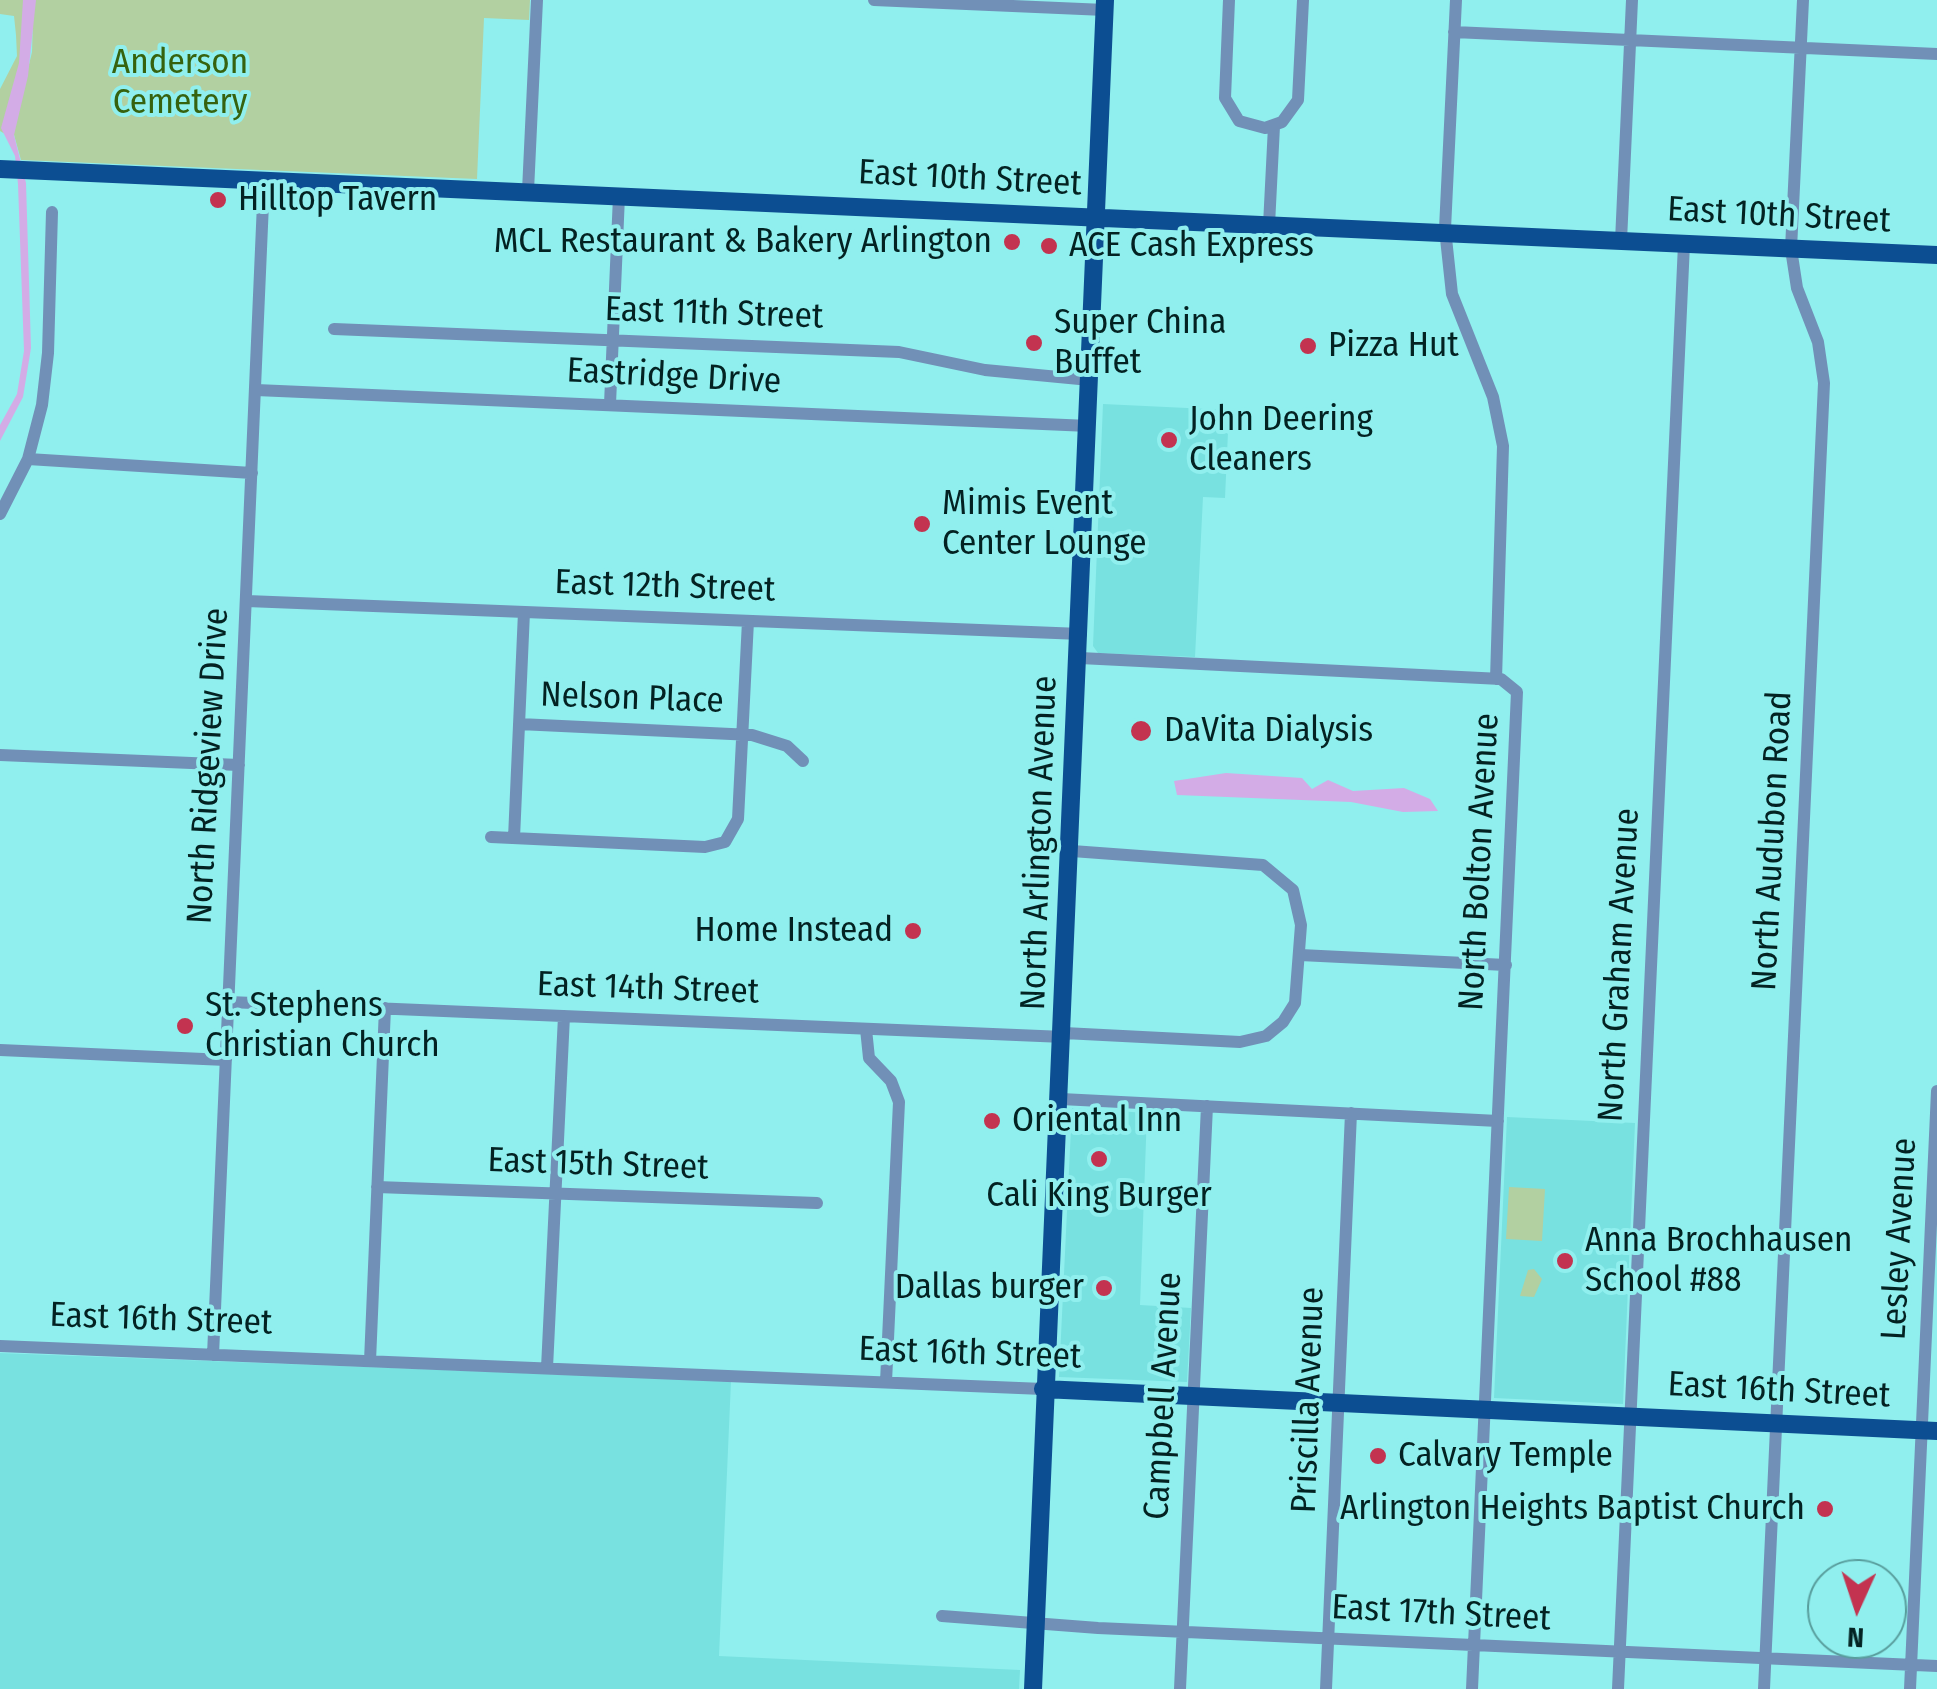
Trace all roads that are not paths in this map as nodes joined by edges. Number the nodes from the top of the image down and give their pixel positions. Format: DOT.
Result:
graph roads {
  1 [pos="537,0"];
  2 [pos="874,0"];
  3 [pos="1229,0"];
  4 [pos="1302,0"];
  5 [pos="1456,0"];
  6 [pos="1632,0"];
  7 [pos="1803,0"];
  8 [pos="1105,5"];
  9 [pos="1454,32"];
  10 [pos="1630,39"];
  11 [pos="1801,47"];
  12 [pos="1937,54"];
  13 [pos="1274,126"];
  14 [pos="0,169"];
  15 [pos="264,180"];
  16 [pos="528,192"];
  17 [pos="620,196"];
  18 [pos="52,212"];
  19 [pos="1096,217"];
  20 [pos="1270,225"];
  21 [pos="1445,233"];
  22 [pos="1620,241"];
  23 [pos="1684,244"];
  24 [pos="1791,249"];
  25 [pos="1937,256"];
  26 [pos="334,329"];
  27 [pos="613,340"];
  28 [pos="1090,380"];
  29 [pos="256,390"];
  30 [pos="610,404"];
  31 [pos="1089,426"];
  32 [pos="28,460"];
  33 [pos="252,473"];
  34 [pos="0,514"];
  35 [pos="246,601"];
  36 [pos="524,612"];
  37 [pos="748,621"];
  38 [pos="1081,634"];
  39 [pos="1080,658"];
  40 [pos="1496,679"];
  41 [pos="519,724"];
  42 [pos="742,734"];
  43 [pos="0,756"];
  44 [pos="802,761"];
  45 [pos="239,765"];
  46 [pos="491,837"];
  47 [pos="514,838"];
  48 [pos="1072,851"];
  49 [pos="1300,955"];
  50 [pos="1506,965"];
  51 [pos="229,1002"];
  52 [pos="386,1008"];
  53 [pos="564,1016"];
  54 [pos="866,1029"];
  55 [pos="1064,1035"];
  56 [pos="0,1050"];
  57 [pos="226,1060"];
  58 [pos="1937,1091"];
  59 [pos="1061,1099"];
  60 [pos="1207,1106"];
  61 [pos="1351,1113"];
  62 [pos="1498,1121"];
  63 [pos="378,1187"];
  64 [pos="556,1194"];
  65 [pos="817,1203"];
  66 [pos="0,1346"];
  67 [pos="214,1354"];
  68 [pos="370,1361"];
  69 [pos="548,1368"];
  70 [pos="886,1382"];
  71 [pos="1043,1389"];
  72 [pos="1194,1396"];
  73 [pos="1339,1403"];
  74 [pos="1484,1410"];
  75 [pos="1630,1416"];
  76 [pos="1775,1423"];
  77 [pos="1929,1431"];
  78 [pos="942,1616"];
  79 [pos="1036,1620"];
  80 [pos="1183,1632"];
  81 [pos="1328,1638"];
  82 [pos="1474,1646"];
  83 [pos="1620,1652"];
  84 [pos="1765,1658"];
  85 [pos="1911,1665"];
  86 [pos="1937,1666"];
  87 [pos="1033,1689"];
  88 [pos="1180,1689"];
  89 [pos="1326,1689"];
  90 [pos="1472,1689"];
  91 [pos="1618,1689"];
  92 [pos="1764,1689"];
  93 [pos="1910,1689"];
  1 -- 16 [label="street"];
  2 -- 8 [label="street"];
  3 -- 13 [label="street"];
  4 -- 13 [label="street"];
  5 -- 9 [label="street, North Bolton Avenue"];
  6 -- 10 [label="street"];
  7 -- 11 [label="street, North Audubon Road"];
  8 -- 19 [label="main road, North Arlington Avenue"];
  9 -- 10 [label="street"];
  9 -- 21 [label="street, North Bolton Avenue"];
  10 -- 11 [label="street"];
  10 -- 22 [label="street"];
  11 -- 12 [label="street"];
  11 -- 24 [label="street, North Audubon Road"];
  13 -- 20 [label="street"];
  14 -- 15 [label="main road, East 10th Street"];
  15 -- 16 [label="main road, East 10th Street"];
  15 -- 29 [label="street, North Ridgeview Drive"];
  16 -- 17 [label="main road, East 10th Street"];
  17 -- 19 [label="main road, East 10th Street"];
  17 -- 27 [label="street"];
  18 -- 32 [label="street"];
  19 -- 20 [label="main road, East 10th Street"];
  19 -- 28 [label="main road, North Arlington Avenue"];
  20 -- 21 [label="main road, East 10th Street"];
  21 -- 22 [label="main road, East 10th Street"];
  21 -- 40 [label="street, North Bolton Avenue"];
  22 -- 23 [label="main road, East 10th Street"];
  23 -- 24 [label="main road, East 10th Street"];
  23 -- 75 [label="street, North Graham Avenue"];
  24 -- 25 [label="main road, East 10th Street"];
  24 -- 76 [label="street, North Audubon Road"];
  26 -- 27 [label="street, East 11th Street"];
  27 -- 28 [label="street, East 11th Street"];
  27 -- 30 [label="street"];
  28 -- 31 [label="main road, North Arlington Avenue"];
  29 -- 30 [label="street, Eastridge Drive"];
  29 -- 33 [label="street, North Ridgeview Drive"];
  30 -- 31 [label="street, Eastridge Drive"];
  31 -- 38 [label="main road, North Arlington Avenue"];
  32 -- 33 [label="street"];
  32 -- 34 [label="street"];
  33 -- 35 [label="street, North Ridgeview Drive"];
  35 -- 36 [label="street, East 12th Street"];
  35 -- 45 [label="street, North Ridgeview Drive"];
  36 -- 37 [label="street, East 12th Street"];
  36 -- 41 [label="street"];
  37 -- 38 [label="street, East 12th Street"];
  37 -- 42 [label="street"];
  38 -- 39 [label="main road, North Arlington Avenue"];
  39 -- 40 [label="street"];
  39 -- 48 [label="main road, North Arlington Avenue"];
  40 -- 50 [label="street, North Bolton Avenue"];
  41 -- 42 [label="street, Nelson Place"];
  41 -- 47 [label="street"];
  42 -- 44 [label="street, Nelson Place"];
  42 -- 47 [label="street"];
  43 -- 45 [label="street"];
  45 -- 51 [label="street, North Ridgeview Drive"];
  46 -- 47 [label="street"];
  48 -- 49 [label="street, East 14th Street"];
  48 -- 55 [label="main road, North Arlington Avenue"];
  49 -- 50 [label="street"];
  49 -- 55 [label="street, East 14th Street"];
  50 -- 62 [label="street, North Bolton Avenue"];
  51 -- 52 [label="street, East 14th Street"];
  51 -- 57 [label="street, North Ridgeview Drive"];
  52 -- 53 [label="street, East 14th Street"];
  52 -- 63 [label="street"];
  53 -- 54 [label="street, East 14th Street"];
  53 -- 64 [label="street"];
  54 -- 55 [label="street, East 14th Street"];
  54 -- 70 [label="street"];
  55 -- 59 [label="main road, North Arlington Avenue"];
  56 -- 57 [label="street"];
  57 -- 67 [label="street, North Ridgeview Drive"];
  58 -- 77 [label="street, Lesley Avenue"];
  59 -- 60 [label="street"];
  59 -- 71 [label="main road, North Arlington Avenue"];
  60 -- 61 [label="street"];
  60 -- 72 [label="street, Campbell Avenue"];
  61 -- 62 [label="street"];
  61 -- 73 [label="street, Priscilla Avenue"];
  62 -- 74 [label="street, North Bolton Avenue"];
  63 -- 64 [label="street, East 15th Street"];
  63 -- 68 [label="street"];
  64 -- 65 [label="street, East 15th Street"];
  64 -- 69 [label="street"];
  66 -- 67 [label="street, East 16th Street"];
  67 -- 68 [label="street, East 16th Street"];
  68 -- 69 [label="street, East 16th Street"];
  69 -- 70 [label="street, East 16th Street"];
  70 -- 71 [label="street, East 16th Street"];
  71 -- 72 [label="main road, East 16th Street"];
  71 -- 79 [label="main road, North Arlington Avenue"];
  72 -- 73 [label="main road, East 16th Street"];
  72 -- 80 [label="street, Campbell Avenue"];
  73 -- 74 [label="main road, East 16th Street"];
  73 -- 81 [label="street, Priscilla Avenue"];
  74 -- 75 [label="main road, East 16th Street"];
  74 -- 82 [label="street, North Bolton Avenue"];
  75 -- 76 [label="main road, East 16th Street"];
  75 -- 83 [label="street, North Graham Avenue"];
  76 -- 77 [label="main road, East 16th Street"];
  76 -- 84 [label="street, North Audubon Road"];
  77 -- 85 [label="street, Lesley Avenue"];
  78 -- 79 [label="street, East 17th Street"];
  79 -- 80 [label="street, East 17th Street"];
  79 -- 87 [label="main road, North Arlington Avenue"];
  80 -- 81 [label="street, East 17th Street"];
  80 -- 88 [label="street, Campbell Avenue"];
  81 -- 82 [label="street, East 17th Street"];
  81 -- 89 [label="street, Priscilla Avenue"];
  82 -- 83 [label="street, East 17th Street"];
  82 -- 90 [label="street, North Bolton Avenue"];
  83 -- 84 [label="street, East 17th Street"];
  83 -- 91 [label="street, North Graham Avenue"];
  84 -- 85 [label="street, East 17th Street"];
  84 -- 92 [label="street, North Audubon Road"];
  85 -- 86 [label="street, East 17th Street"];
  85 -- 93 [label="street, Lesley Avenue"];
}
